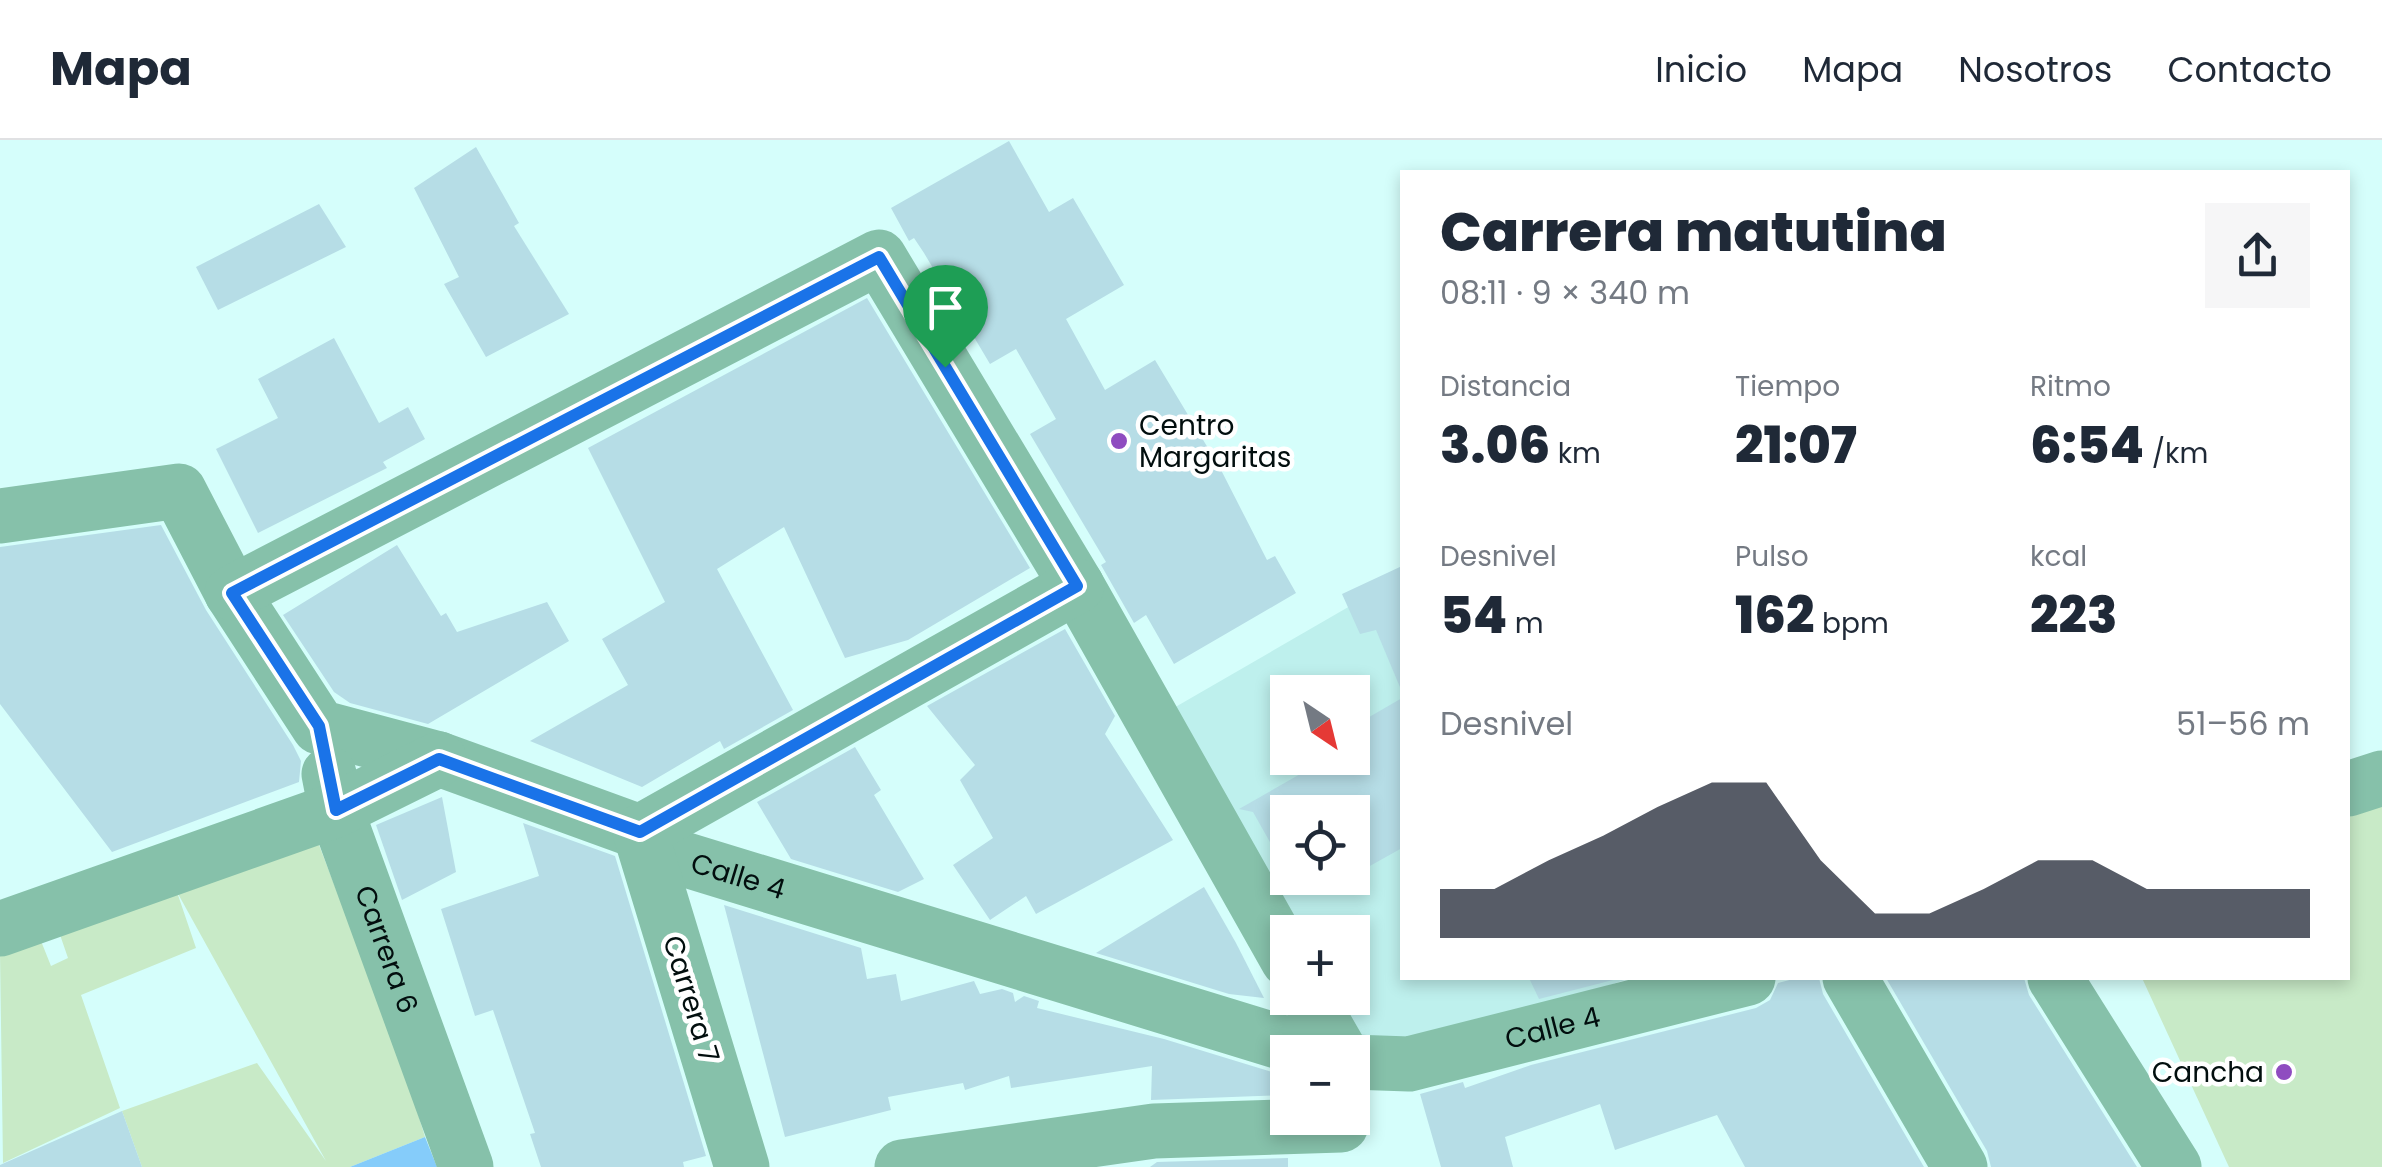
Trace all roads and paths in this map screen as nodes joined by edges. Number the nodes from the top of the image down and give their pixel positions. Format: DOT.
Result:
graph roads {
  1 [pos="0,516"];
  2 [pos="1077,586"];
  3 [pos="232,593"];
  4 [pos="319,726"];
  5 [pos="439,759"];
  6 [pos="2382,778"];
  7 [pos="2350,788"];
  8 [pos="336,810"];
  9 [pos="640,832"];
  10 [pos="1270,928"];
  11 [pos="0,929"];
  12 [pos="1740,980"];
  13 [pos="1851,980"];
  14 [pos="2056,980"];
  15 [pos="1270,1039"];
  16 [pos="1370,1063"];
  17 [pos="1344,1136"];
  18 [pos="1058,1155"];
  19 [pos="466,1167"];
  20 [pos="742,1167"];
  21 [pos="902,1167"];
  22 [pos="1960,1167"];
  23 [pos="2174,1167"];
  1 -- 3 [label="street"];
  2 -- 3 [label="street"];
  2 -- 9 [label="street"];
  2 -- 10 [label="street"];
  3 -- 4 [label="street"];
  4 -- 5 [label="street, Calle 4"];
  4 -- 8 [label="street, Carrera 6"];
  5 -- 8 [label="street"];
  5 -- 9 [label="street, Calle 4"];
  6 -- 7 [label="street"];
  8 -- 11 [label="street"];
  8 -- 19 [label="street, Carrera 6"];
  9 -- 15 [label="street, Calle 4"];
  9 -- 20 [label="street, Carrera 7"];
  12 -- 16 [label="street, Calle 4"];
  13 -- 22 [label="street"];
  14 -- 23 [label="street"];
  17 -- 18 [label="street"];
  18 -- 21 [label="street"];
}
